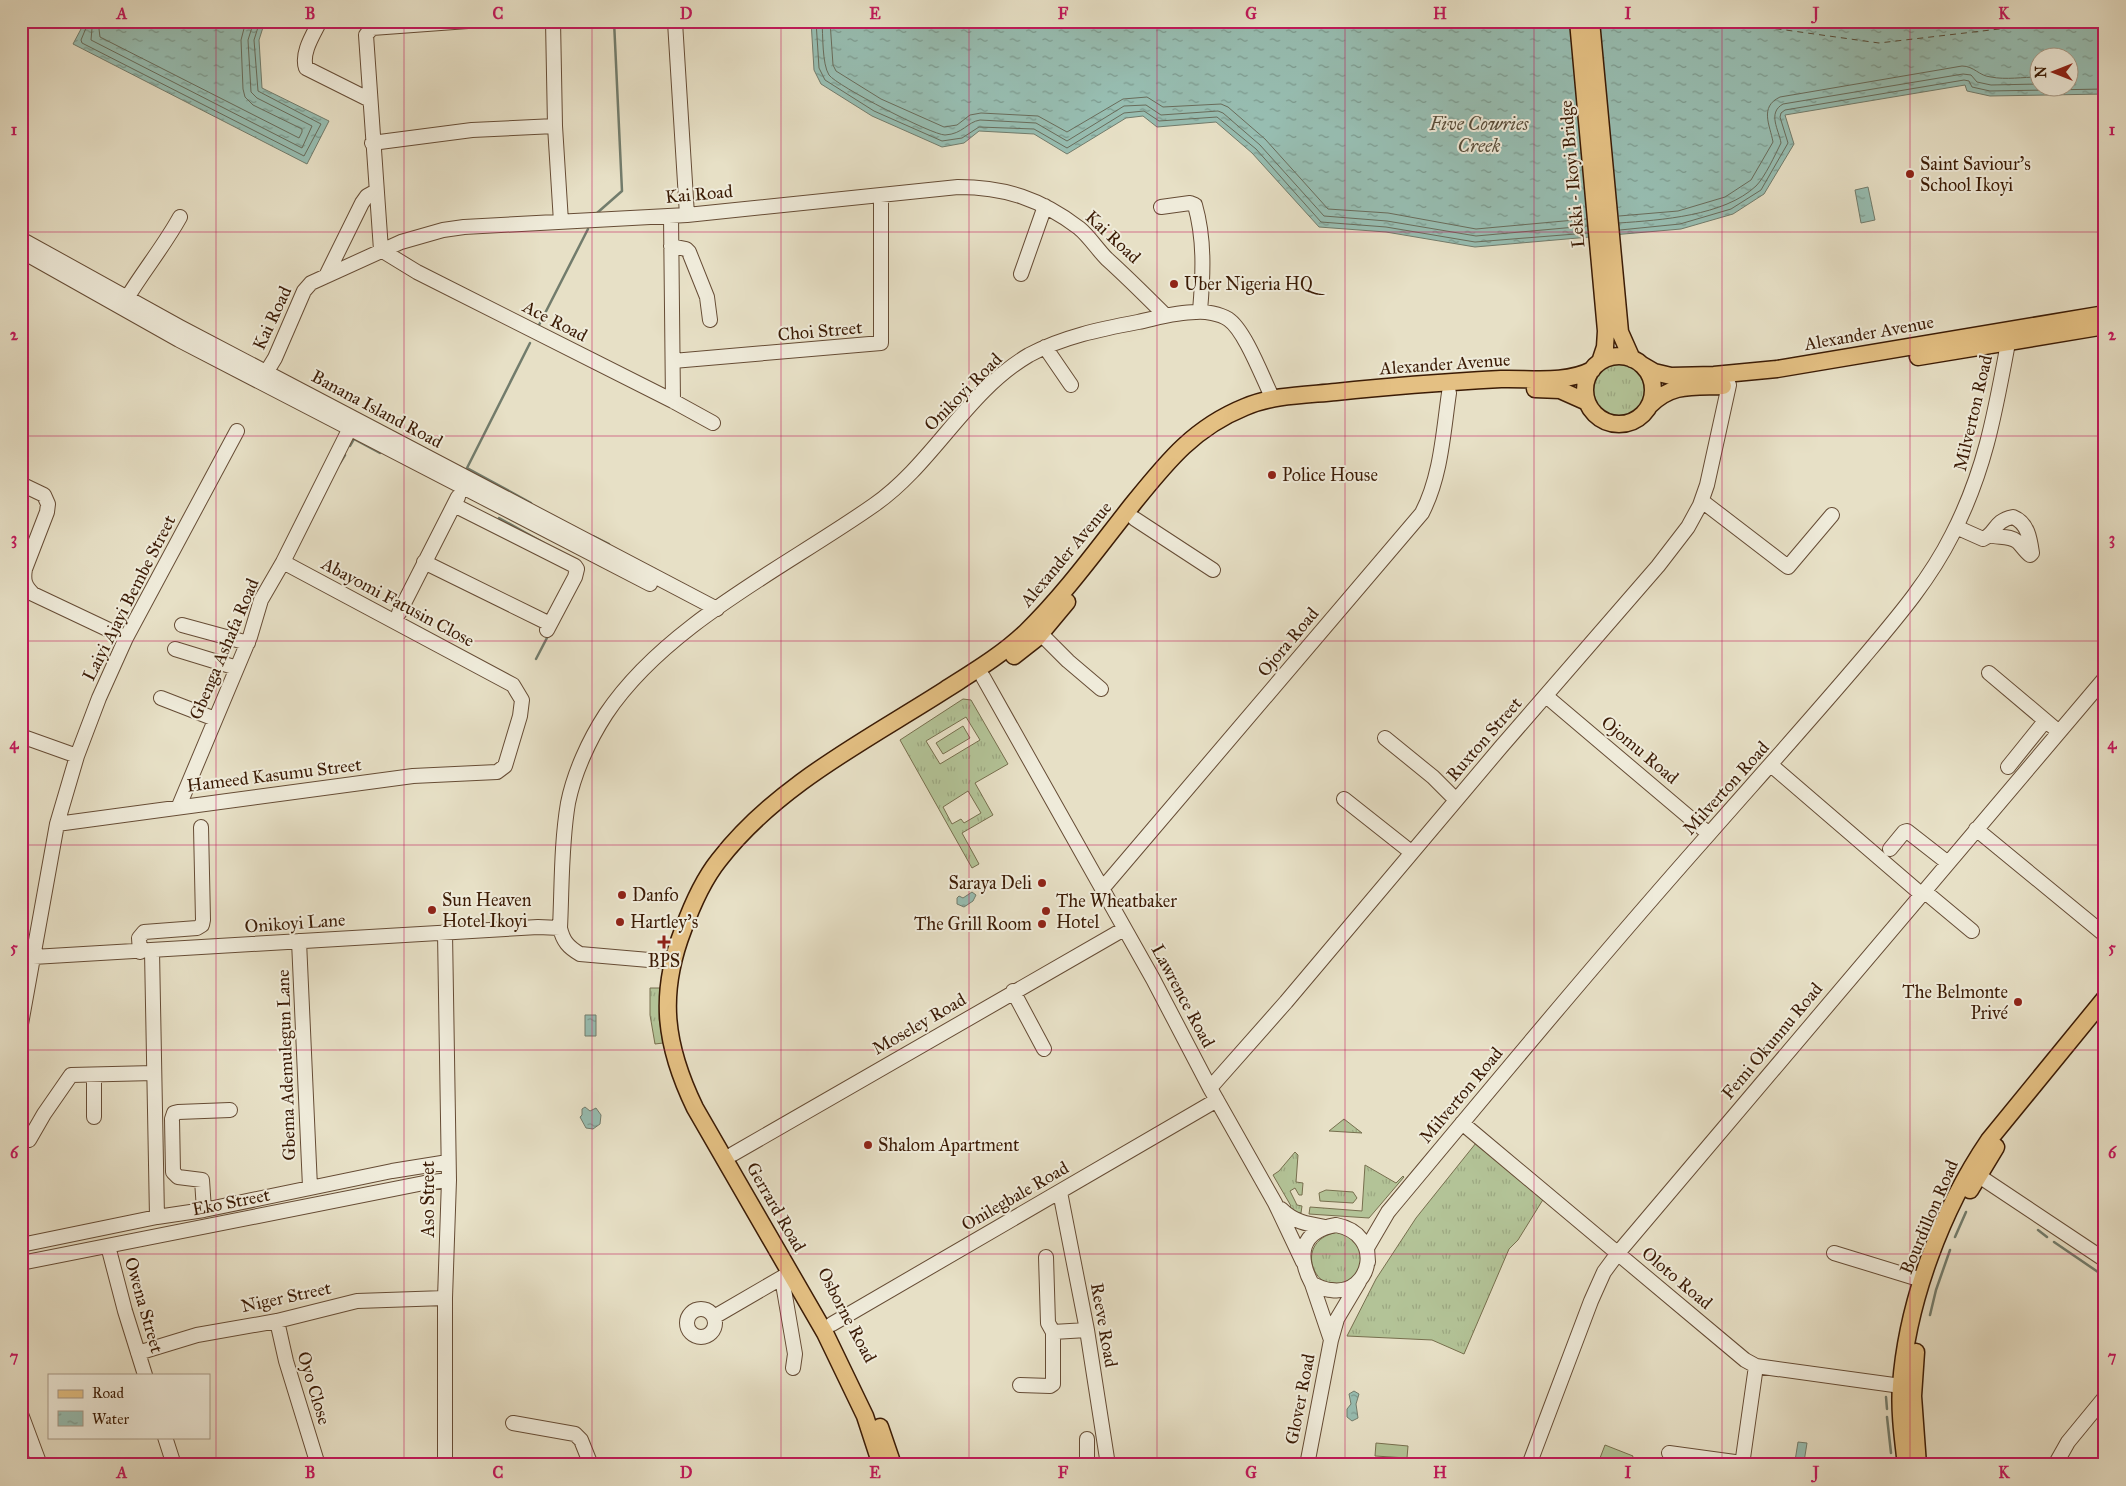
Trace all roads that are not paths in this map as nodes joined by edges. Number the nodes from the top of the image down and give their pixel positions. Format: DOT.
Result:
graph roads {
  1 [pos="320,21"];
  2 [pos="468,21"];
  3 [pos="553,21"];
  4 [pos="1578,21"];
  5 [pos="1591,21"];
  6 [pos="674,22"];
  7 [pos="403,23"];
  8 [pos="370,100"];
  9 [pos="555,126"];
  10 [pos="372,143"];
  11 [pos="376,191"];
  12 [pos="881,195"];
  13 [pos="1044,206"];
  14 [pos="1161,208"];
  15 [pos="687,215"];
  16 [pos="671,216"];
  17 [pos="180,217"];
  18 [pos="562,222"];
  19 [pos="21,239"];
  20 [pos="671,246"];
  21 [pos="21,250"];
  22 [pos="381,250"];
  23 [pos="1021,274"];
  24 [pos="326,276"];
  25 [pos="126,298"];
  26 [pos="1200,311"];
  27 [pos="2105,314"];
  28 [pos="1165,315"];
  29 [pos="710,320"];
  30 [pos="1612,322"];
  31 [pos="2105,326"];
  32 [pos="2008,343"];
  33 [pos="1045,347"];
  34 [pos="673,361"];
  35 [pos="1637,362"];
  36 [pos="1596,366"];
  37 [pos="263,377"];
  38 [pos="1071,385"];
  39 [pos="1729,385"];
  40 [pos="1450,393"];
  41 [pos="1273,399"];
  42 [pos="673,401"];
  43 [pos="1587,402"];
  44 [pos="1649,406"];
  45 [pos="713,423"];
  46 [pos="350,428"];
  47 [pos="236,431"];
  48 [pos="21,484"];
  49 [pos="463,488"];
  50 [pos="1702,500"];
  51 [pos="454,505"];
  52 [pos="1832,515"];
  53 [pos="1135,519"];
  54 [pos="1956,526"];
  55 [pos="1989,535"];
  56 [pos="283,562"];
  57 [pos="424,562"];
  58 [pos="1213,570"];
  59 [pos="712,612"];
  60 [pos="399,613"];
  61 [pos="182,624"];
  62 [pos="1041,634"];
  63 [pos="126,638"];
  64 [pos="248,643"];
  65 [pos="175,649"];
  66 [pos="237,668"];
  67 [pos="1989,673"];
  68 [pos="984,678"];
  69 [pos="2105,678"];
  70 [pos="1101,689"];
  71 [pos="1546,696"];
  72 [pos="161,698"];
  73 [pos="215,719"];
  74 [pos="2045,721"];
  75 [pos="2059,732"];
  76 [pos="21,736"];
  77 [pos="1385,738"];
  78 [pos="77,756"];
  79 [pos="1771,765"];
  80 [pos="2008,767"];
  81 [pos="497,772"];
  82 [pos="1344,799"];
  83 [pos="1456,800"];
  84 [pos="179,806"];
  85 [pos="57,824"];
  86 [pos="201,827"];
  87 [pos="1976,829"];
  88 [pos="1709,834"];
  89 [pos="1890,849"];
  90 [pos="1411,852"];
  91 [pos="1948,863"];
  92 [pos="1102,889"];
  93 [pos="1922,892"];
  94 [pos="560,928"];
  95 [pos="1124,929"];
  96 [pos="1972,931"];
  97 [pos="445,933"];
  98 [pos="2105,935"];
  99 [pos="300,940"];
  100 [pos="146,952"];
  101 [pos="32,957"];
  102 [pos="677,965"];
  103 [pos="1013,991"];
  104 [pos="2105,998"];
  105 [pos="2105,1012"];
  106 [pos="21,1024"];
  107 [pos="1044,1049"];
  108 [pos="154,1073"];
  109 [pos="94,1075"];
  110 [pos="1210,1088"];
  111 [pos="1217,1100"];
  112 [pos="230,1110"];
  113 [pos="94,1117"];
  114 [pos="1462,1123"];
  115 [pos="29,1140"];
  116 [pos="733,1154"];
  117 [pos="448,1162"];
  118 [pos="1979,1176"];
  119 [pos="448,1180"];
  120 [pos="310,1187"];
  121 [pos="1060,1192"];
  122 [pos="1275,1203"];
  123 [pos="204,1210"];
  124 [pos="1388,1212"];
  125 [pos="158,1217"];
  126 [pos="1324,1227"];
  127 [pos="1347,1227"];
  128 [pos="21,1245"];
  129 [pos="108,1246"];
  130 [pos="1618,1253"];
  131 [pos="1834,1253"];
  132 [pos="1046,1257"];
  133 [pos="2105,1260"];
  134 [pos="1303,1262"];
  135 [pos="1368,1262"];
  136 [pos="21,1264"];
  137 [pos="786,1275"];
  138 [pos="1922,1280"];
  139 [pos="1358,1282"];
  140 [pos="1312,1284"];
  141 [pos="445,1298"];
  142 [pos="714,1317"];
  143 [pos="277,1321"];
  144 [pos="832,1324"];
  145 [pos="1087,1330"];
  146 [pos="1053,1332"];
  147 [pos="1331,1340"];
  148 [pos="138,1354"];
  149 [pos="1756,1366"];
  150 [pos="793,1368"];
  151 [pos="145,1374"];
  152 [pos="1020,1385"];
  153 [pos="1901,1386"];
  154 [pos="2105,1397"];
  155 [pos="21,1414"];
  156 [pos="513,1423"];
  157 [pos="165,1438"];
  158 [pos="1087,1439"];
  159 [pos="1669,1453"];
  160 [pos="1742,1464"];
  161 [pos="40,1465"];
  162 [pos="174,1465"];
  163 [pos="318,1465"];
  164 [pos="446,1465"];
  165 [pos="591,1465"];
  166 [pos="881,1465"];
  167 [pos="893,1465"];
  168 [pos="1088,1465"];
  169 [pos="1108,1465"];
  170 [pos="1308,1465"];
  171 [pos="1529,1465"];
  172 [pos="1906,1465"];
  173 [pos="1918,1465"];
  174 [pos="2055,1465"];
  1 -- 8 [label="street"];
  2 -- 7 [label="street"];
  3 -- 9 [label="street"];
  4 -- 30 [label="main road, Lekki - Ikoyi Bridge"];
  5 -- 30 [label="main road, Lekki - Ikoyi Bridge"];
  6 -- 15 [label="street"];
  7 -- 8 [label="street"];
  8 -- 10 [label="street"];
  9 -- 10 [label="street"];
  9 -- 18 [label="street"];
  10 -- 11 [label="street"];
  11 -- 22 [label="street"];
  11 -- 24 [label="street"];
  12 -- 13 [label="street, Kai Road"];
  12 -- 15 [label="street, Kai Road"];
  12 -- 34 [label="street, Choi Street"];
  13 -- 23 [label="street"];
  13 -- 28 [label="street, Kai Road"];
  14 -- 26 [label="street"];
  15 -- 16 [label="street, Kai Road"];
  16 -- 18 [label="street, Kai Road"];
  16 -- 20 [label="street"];
  17 -- 25 [label="street"];
  18 -- 22 [label="street, Kai Road"];
  19 -- 25 [label="street, Banana Island Road"];
  20 -- 29 [label="street"];
  20 -- 34 [label="street"];
  21 -- 37 [label="street, Banana Island Road"];
  22 -- 24 [label="street, Kai Road"];
  22 -- 42 [label="street, Ace Road"];
  24 -- 37 [label="street, Kai Road"];
  25 -- 37 [label="street, Banana Island Road"];
  26 -- 28 [label="street, Onikoyi Road"];
  26 -- 41 [label="street, Onikoyi Road"];
  27 -- 35 [label="main road, Alexander Avenue"];
  28 -- 33 [label="street, Onikoyi Road"];
  30 -- 35 [label="main road"];
  30 -- 36 [label="main road"];
  31 -- 32 [label="main road, Alexander Avenue"];
  32 -- 39 [label="main road, Alexander Avenue"];
  32 -- 54 [label="street, Milverton Road"];
  33 -- 38 [label="street"];
  33 -- 59 [label="street, Onikoyi Road"];
  34 -- 42 [label="street"];
  35 -- 36 [label="main road"];
  35 -- 44 [label="main road"];
  36 -- 41 [label="main road, Alexander Avenue"];
  36 -- 43 [label="main road"];
  37 -- 46 [label="street, Banana Island Road"];
  37 -- 59 [label="street, Banana Island Road"];
  39 -- 44 [label="main road, Alexander Avenue"];
  39 -- 50 [label="street, Ruxton Street"];
  40 -- 43 [label="main road, Alexander Avenue"];
  40 -- 53 [label="main road, Alexander Avenue"];
  40 -- 92 [label="street, Ojora Road"];
  41 -- 102 [label="main road, Alexander Avenue"];
  42 -- 45 [label="street, Ace Road"];
  43 -- 44 [label="main road"];
  46 -- 49 [label="street, Banana Island Road"];
  46 -- 56 [label="street, Gbenga Ashafa Road"];
  47 -- 63 [label="street, Laiyi Ajayi Bembe Street"];
  48 -- 63 [label="street"];
  49 -- 51 [label="street"];
  49 -- 59 [label="street, Banana Island Road"];
  50 -- 52 [label="street"];
  50 -- 71 [label="street, Ruxton Street"];
  51 -- 57 [label="street"];
  51 -- 57 [label="street"];
  53 -- 58 [label="street"];
  53 -- 62 [label="main road, Alexander Avenue"];
  54 -- 55 [label="street"];
  54 -- 79 [label="street, Milverton Road"];
  56 -- 64 [label="street, Gbenga Ashafa Road"];
  56 -- 81 [label="street, Abayomi Fatusin Close"];
  57 -- 60 [label="street"];
  59 -- 94 [label="street, Onikoyi Road"];
  61 -- 64 [label="street"];
  62 -- 68 [label="main road, Alexander Avenue"];
  62 -- 70 [label="street"];
  63 -- 78 [label="street, Laiyi Ajayi Bembe Street"];
  64 -- 66 [label="street, Gbenga Ashafa Road"];
  65 -- 66 [label="street"];
  66 -- 73 [label="street, Gbenga Ashafa Road"];
  67 -- 74 [label="street"];
  68 -- 92 [label="street, Lawrence Road"];
  68 -- 102 [label="main road, Alexander Avenue"];
  69 -- 75 [label="street, Femi Okunnu Road"];
  71 -- 83 [label="street, Ruxton Street"];
  71 -- 88 [label="street, Ojomu Road"];
  72 -- 73 [label="street"];
  73 -- 84 [label="street, Gbenga Ashafa Road"];
  74 -- 75 [label="street"];
  74 -- 80 [label="street"];
  75 -- 87 [label="street, Femi Okunnu Road"];
  76 -- 78 [label="street"];
  77 -- 83 [label="street"];
  78 -- 85 [label="street, Laiyi Ajayi Bembe Street"];
  79 -- 88 [label="street, Milverton Road"];
  79 -- 93 [label="street"];
  81 -- 84 [label="street, Hameed Kasumu Street"];
  82 -- 90 [label="street"];
  83 -- 90 [label="street, Ruxton Street"];
  84 -- 85 [label="street, Hameed Kasumu Street"];
  85 -- 101 [label="street, Laiyi Ajayi Bembe Street"];
  86 -- 100 [label="street"];
  87 -- 91 [label="street, Femi Okunnu Road"];
  87 -- 98 [label="street"];
  88 -- 114 [label="street, Milverton Road"];
  89 -- 91 [label="street"];
  90 -- 110 [label="street, Ruxton Street"];
  91 -- 93 [label="street, Femi Okunnu Road"];
  92 -- 95 [label="street, Lawrence Road"];
  93 -- 96 [label="street"];
  93 -- 130 [label="street, Femi Okunnu Road"];
  94 -- 97 [label="street, Onikoyi Lane"];
  94 -- 102 [label="street"];
  95 -- 103 [label="street, Moseley Road"];
  95 -- 110 [label="street, Lawrence Road"];
  97 -- 99 [label="street, Onikoyi Lane"];
  97 -- 117 [label="street, Aso Street"];
  99 -- 100 [label="street, Onikoyi Lane"];
  99 -- 120 [label="street, Gbema Ademulegun Lane"];
  100 -- 101 [label="street, Onikoyi Lane"];
  100 -- 108 [label="street"];
  101 -- 106 [label="street, Laiyi Ajayi Bembe Street"];
  102 -- 116 [label="main road, Osborne Road"];
  102 -- 137 [label="main road, Gerrard Road"];
  103 -- 107 [label="street"];
  103 -- 116 [label="street, Moseley Road"];
  104 -- 138 [label="main road, Bourdillon Road"];
  105 -- 118 [label="main road, Bourdillon Road"];
  108 -- 109 [label="street"];
  108 -- 125 [label="street"];
  109 -- 113 [label="street"];
  109 -- 115 [label="street"];
  110 -- 111 [label="street, Lawrence Road"];
  111 -- 121 [label="street, Onilegbale Road"];
  111 -- 122 [label="street, Lawrence Road"];
  112 -- 123 [label="street"];
  114 -- 124 [label="street, Milverton Road"];
  114 -- 130 [label="street, Oloto Road"];
  116 -- 144 [label="main road, Osborne Road"];
  117 -- 119 [label="street, Aso Street"];
  117 -- 120 [label="street, Eko Street"];
  118 -- 133 [label="street"];
  118 -- 173 [label="main road, Bourdillon Road"];
  119 -- 129 [label="street, Eko Street"];
  119 -- 141 [label="street, Aso Street"];
  120 -- 123 [label="street, Eko Street"];
  121 -- 144 [label="street, Onilegbale Road"];
  121 -- 145 [label="street, Reeve Road"];
  122 -- 126 [label="street, Lawrence Road"];
  122 -- 134 [label="street, Lawrence Road"];
  123 -- 125 [label="street, Eko Street"];
  124 -- 127 [label="street, Milverton Road"];
  124 -- 135 [label="street, Milverton Road"];
  125 -- 128 [label="street, Eko Street"];
  126 -- 127 [label="street"];
  126 -- 134 [label="street"];
  127 -- 135 [label="street"];
  129 -- 136 [label="street, Eko Street"];
  129 -- 148 [label="street, Owena Street"];
  130 -- 149 [label="street, Oloto Road"];
  130 -- 171 [label="street, Femi Okunnu Road"];
  131 -- 138 [label="street"];
  132 -- 146 [label="street"];
  134 -- 140 [label="street"];
  135 -- 139 [label="street"];
  137 -- 142 [label="street"];
  137 -- 150 [label="street"];
  137 -- 166 [label="main road, Gerrard Road"];
  138 -- 153 [label="main road, Bourdillon Road"];
  139 -- 140 [label="street"];
  139 -- 147 [label="street, Glover Road"];
  140 -- 147 [label="street, Glover Road"];
  141 -- 143 [label="street, Niger Street"];
  141 -- 164 [label="street, Aso Street"];
  143 -- 148 [label="street, Niger Street"];
  143 -- 163 [label="street, Oyo Close"];
  144 -- 167 [label="main road, Osborne Road"];
  145 -- 146 [label="street"];
  145 -- 169 [label="street, Reeve Road"];
  146 -- 152 [label="street"];
  147 -- 170 [label="street, Glover Road"];
  148 -- 151 [label="street, Owena Street"];
  149 -- 153 [label="street, Oloto Road"];
  149 -- 160 [label="street"];
  153 -- 172 [label="main road, Bourdillon Road"];
  154 -- 174 [label="street"];
  155 -- 161 [label="street"];
  156 -- 165 [label="street"];
  157 -- 162 [label="street"];
  158 -- 168 [label="street"];
  159 -- 160 [label="street"];
}
